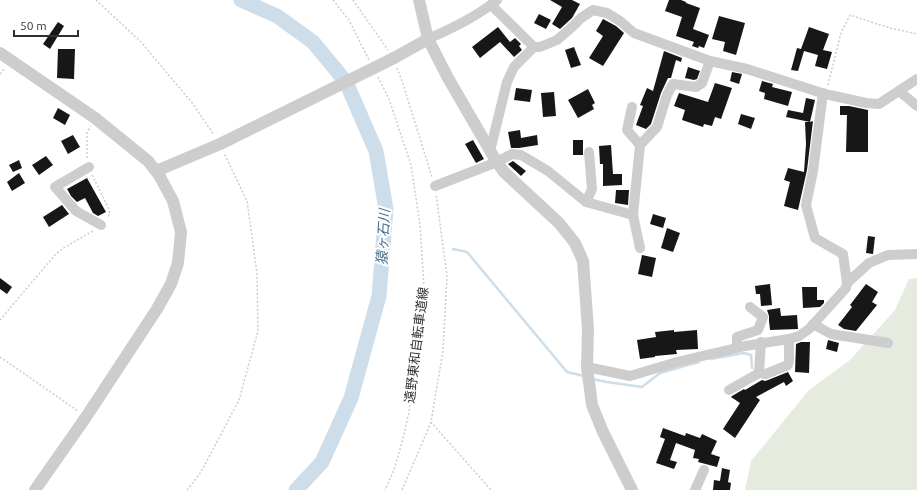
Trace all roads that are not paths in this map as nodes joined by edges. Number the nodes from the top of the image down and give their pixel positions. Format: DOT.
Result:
graph roads {
  1 [pos="419,0"];
  2 [pos="494,3"];
  3 [pos="428,39"];
  4 [pos="534,47"];
  5 [pos="0,53"];
  6 [pos="710,61"];
  7 [pos="917,79"];
  8 [pos="899,91"];
  9 [pos="824,93"];
  10 [pos="917,106"];
  11 [pos="632,108"];
  12 [pos="640,145"];
  13 [pos="490,151"];
  14 [pos="589,152"];
  15 [pos="497,162"];
  16 [pos="89,167"];
  17 [pos="159,175"];
  18 [pos="435,186"];
  19 [pos="586,202"];
  20 [pos="633,215"];
  21 [pos="101,225"];
  22 [pos="640,248"];
  23 [pos="917,254"];
  24 [pos="847,283"];
  25 [pos="750,307"];
  26 [pos="813,324"];
  27 [pos="789,339"];
  28 [pos="761,342"];
  29 [pos="888,343"];
  30 [pos="737,348"];
  31 [pos="587,367"];
  32 [pos="760,373"];
  33 [pos="729,390"];
  34 [pos="704,470"];
  35 [pos="35,490"];
  36 [pos="632,490"];
  37 [pos="695,490"];
  1 -- 3 [label="street"];
  2 -- 3 [label="street"];
  2 -- 4 [label="street"];
  3 -- 13 [label="street"];
  3 -- 17 [label="street, bridge"];
  4 -- 6 [label="street"];
  4 -- 13 [label="street"];
  5 -- 17 [label="street"];
  6 -- 9 [label="street"];
  6 -- 12 [label="street"];
  7 -- 8 [label="street"];
  8 -- 9 [label="street"];
  8 -- 10 [label="street"];
  9 -- 24 [label="street"];
  11 -- 12 [label="street"];
  12 -- 20 [label="street"];
  13 -- 15 [label="street"];
  14 -- 19 [label="street"];
  15 -- 18 [label="street"];
  15 -- 19 [label="street"];
  15 -- 31 [label="street"];
  16 -- 21 [label="street"];
  17 -- 35 [label="street"];
  19 -- 20 [label="street"];
  20 -- 22 [label="street"];
  23 -- 24 [label="street"];
  24 -- 26 [label="street"];
  25 -- 30 [label="street"];
  26 -- 27 [label="street"];
  26 -- 29 [label="street"];
  27 -- 28 [label="street"];
  27 -- 32 [label="street"];
  28 -- 30 [label="street"];
  28 -- 32 [label="street"];
  30 -- 31 [label="street"];
  31 -- 36 [label="street"];
  32 -- 33 [label="street"];
  34 -- 37 [label="street"];
}
